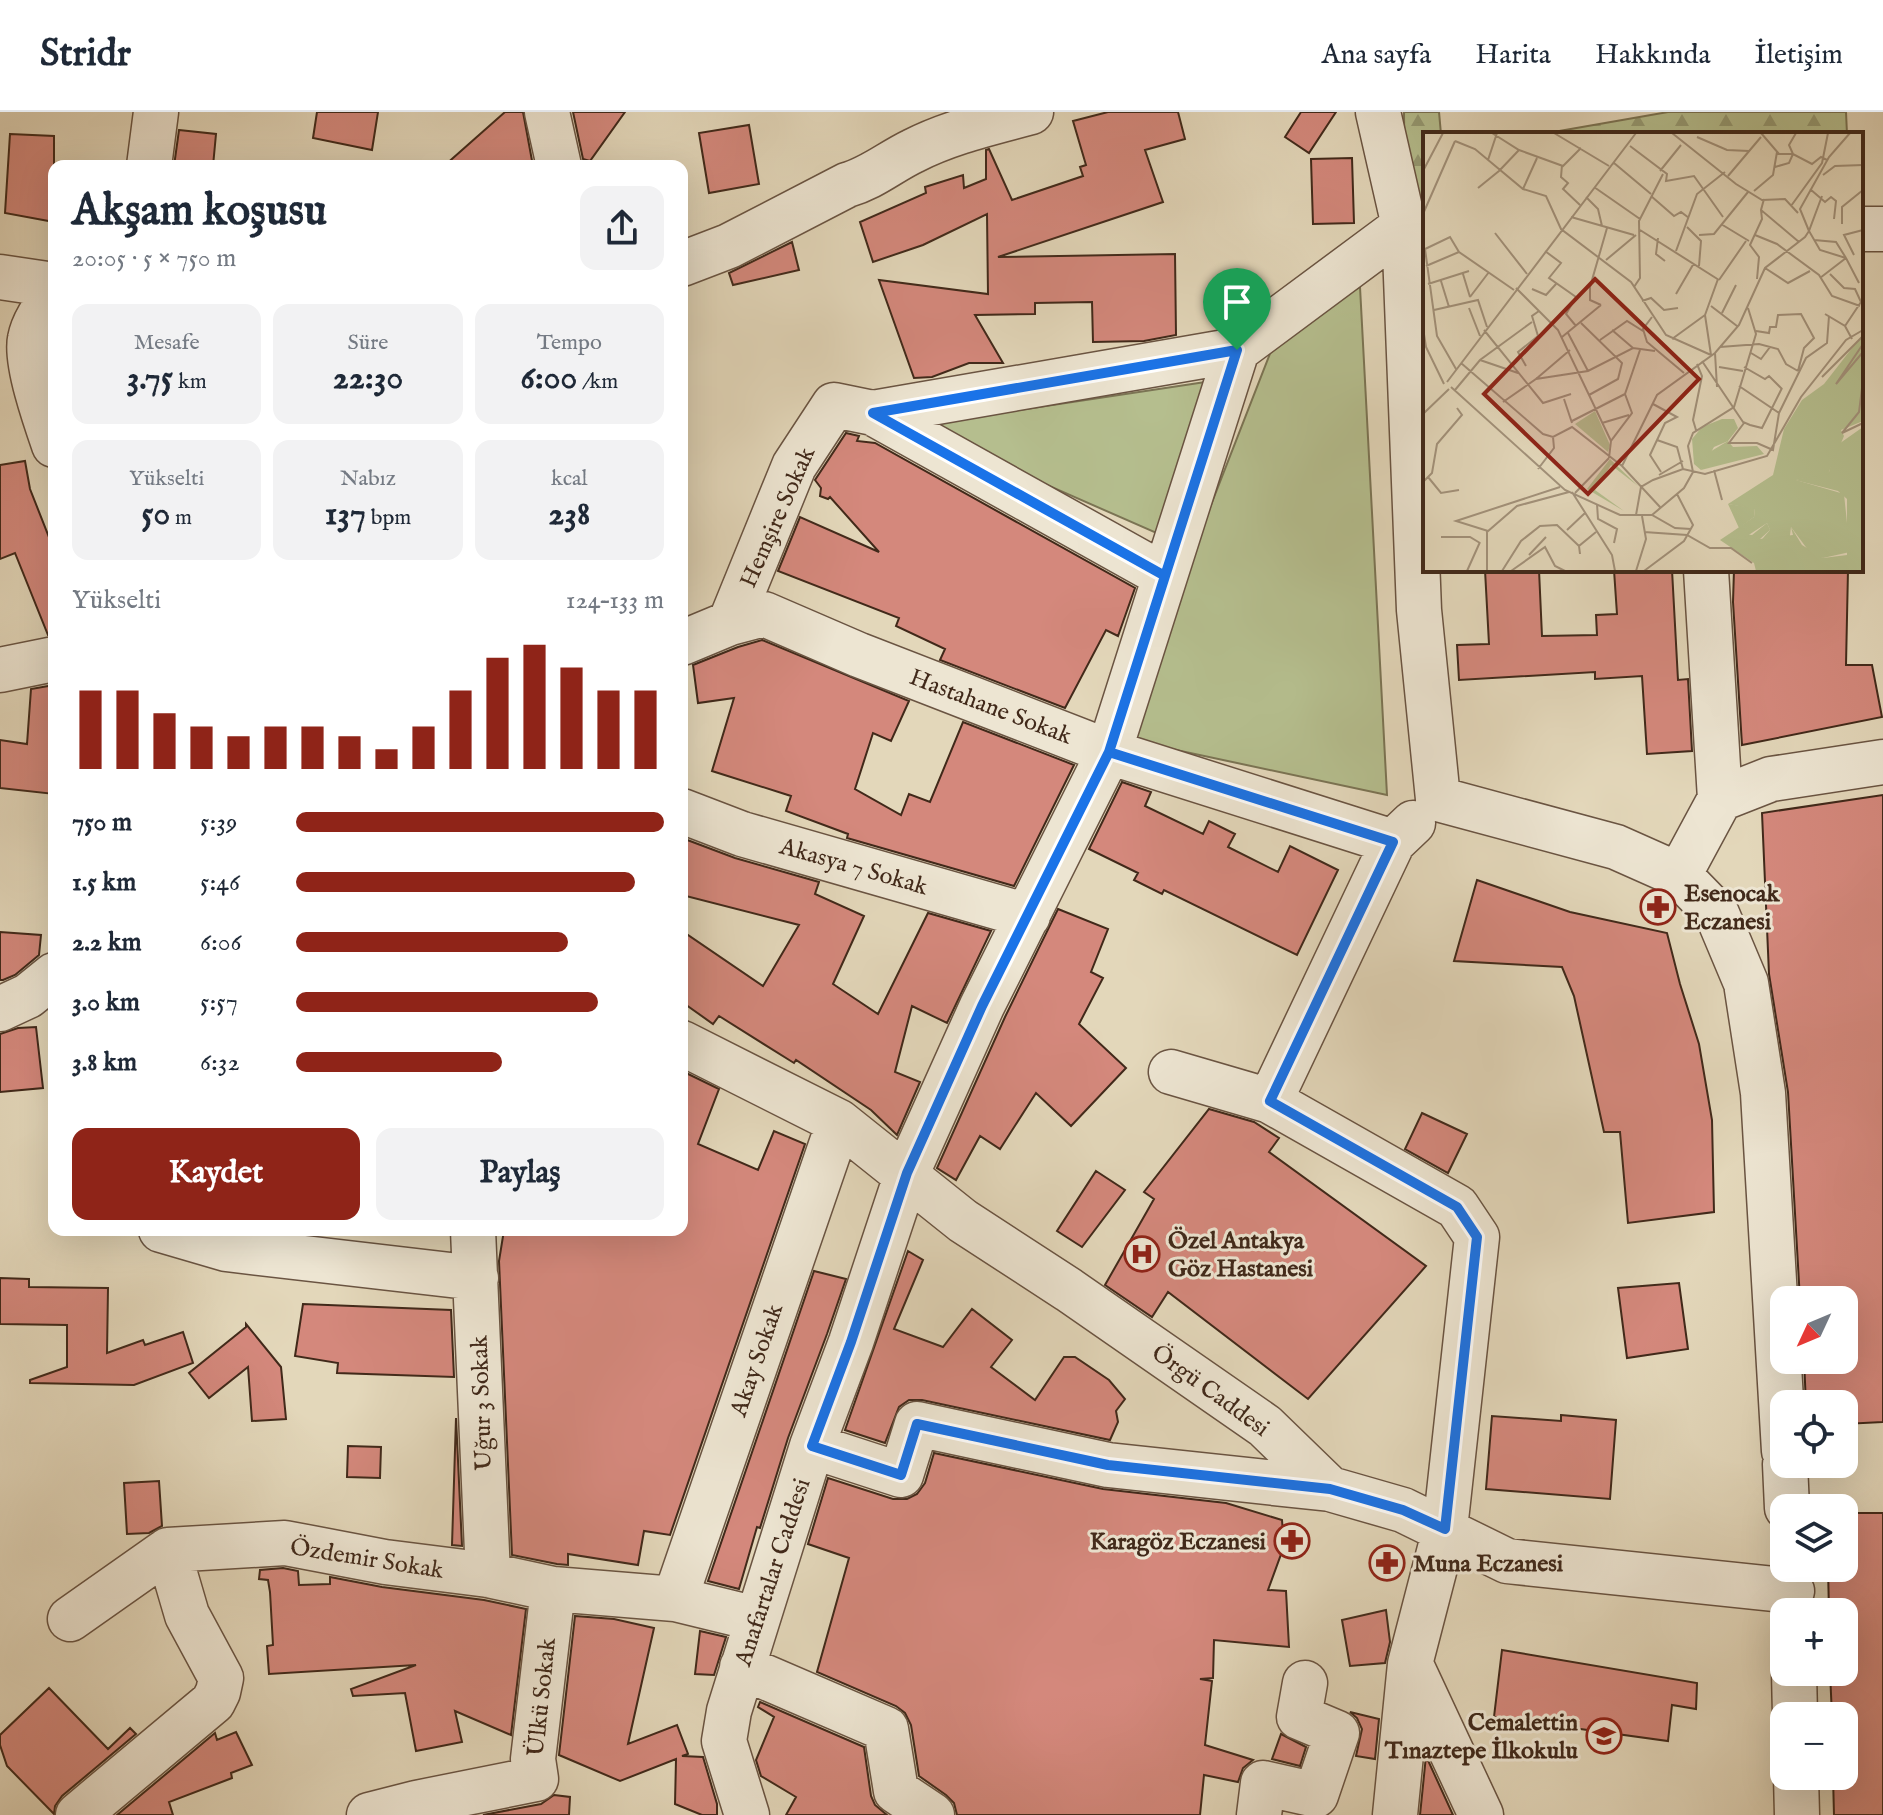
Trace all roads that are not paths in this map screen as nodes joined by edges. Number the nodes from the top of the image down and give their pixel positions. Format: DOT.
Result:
graph roads {
  1 [pos="156,112"];
  2 [pos="547,112"];
  3 [pos="1031,112"];
  4 [pos="1378,112"];
  5 [pos="150,160"];
  6 [pos="558,160"];
  7 [pos="1414,226"];
  8 [pos="688,262"];
  9 [pos="0,277"];
  10 [pos="48,284"];
  11 [pos="48,302"];
  12 [pos="1237,350"];
  13 [pos="873,413"];
  14 [pos="48,425"];
  15 [pos="1706,572"];
  16 [pos="1165,576"];
  17 [pos="730,623"];
  18 [pos="688,640"];
  19 [pos="48,660"];
  20 [pos="0,670"];
  21 [pos="1109,752"];
  22 [pos="1883,762"];
  23 [pos="1438,799"];
  24 [pos="1720,799"];
  25 [pos="688,813"];
  26 [pos="1393,842"];
  27 [pos="1679,875"];
  28 [pos="1028,916"];
  29 [pos="48,986"];
  30 [pos="0,1009"];
  31 [pos="688,1046"];
  32 [pos="1171,1072"];
  33 [pos="1270,1101"];
  34 [pos="839,1122"];
  35 [pos="907,1173"];
  36 [pos="182,1236"];
  37 [pos="473,1236"];
  38 [pos="289,1243"];
  39 [pos="476,1278"];
  40 [pos="1780,1390"];
  41 [pos="812,1446"];
  42 [pos="1330,1489"];
  43 [pos="1445,1529"];
  44 [pos="168,1550"];
  45 [pos="488,1575"];
  46 [pos="553,1589"];
  47 [pos="1792,1590"];
  48 [pos="675,1599"];
  49 [pos="70,1619"];
  50 [pos="757,1619"];
  51 [pos="1410,1664"];
  52 [pos="742,1667"];
  53 [pos="1305,1683"];
  54 [pos="1796,1790"];
  55 [pos="78,1815"];
  56 [pos="369,1815"];
  57 [pos="747,1815"];
  58 [pos="932,1815"];
  59 [pos="1259,1815"];
  60 [pos="1395,1815"];
  61 [pos="1481,1815"];
  62 [pos="1797,1815"];
  1 -- 5 [label="street"];
  2 -- 6 [label="street"];
  3 -- 8 [label="street"];
  4 -- 7 [label="street"];
  7 -- 12 [label="street, Hemşire Sokak"];
  7 -- 23 [label="street"];
  9 -- 10 [label="street"];
  11 -- 14 [label="street"];
  12 -- 13 [label="street, Hemşire Sokak"];
  12 -- 16 [label="street, Anafartalar Caddesi"];
  13 -- 16 [label="street"];
  13 -- 17 [label="street, Hemşire Sokak"];
  15 -- 24 [label="street"];
  16 -- 21 [label="street, Anafartalar Caddesi"];
  17 -- 18 [label="street"];
  17 -- 21 [label="street, Hastahane Sokak"];
  19 -- 20 [label="street"];
  21 -- 26 [label="street, Hastahane Sokak"];
  21 -- 28 [label="street, Anafartalar Caddesi"];
  22 -- 24 [label="street"];
  23 -- 26 [label="street"];
  23 -- 27 [label="street"];
  24 -- 27 [label="street"];
  25 -- 28 [label="street, Akasya 7 Sokak"];
  26 -- 33 [label="street"];
  27 -- 40 [label="street"];
  28 -- 35 [label="street, Anafartalar Caddesi"];
  29 -- 30 [label="street"];
  31 -- 34 [label="street, Örgü Caddesi"];
  32 -- 33 [label="street"];
  33 -- 43 [label="street"];
  34 -- 35 [label="street, Örgü Caddesi"];
  34 -- 48 [label="street, Akay Sokak"];
  35 -- 41 [label="street, Anafartalar Caddesi"];
  35 -- 42 [label="street, Örgü Caddesi"];
  36 -- 38 [label="street"];
  37 -- 39 [label="street, Uğur 3 Sokak"];
  38 -- 39 [label="street"];
  39 -- 45 [label="street, Uğur 3 Sokak"];
  41 -- 42 [label="street"];
  41 -- 50 [label="street, Anafartalar Caddesi"];
  42 -- 43 [label="street, Örgü Caddesi"];
  43 -- 47 [label="street, Örgü Caddesi"];
  43 -- 51 [label="street"];
  44 -- 45 [label="street, Özdemir Sokak"];
  44 -- 49 [label="street"];
  44 -- 55 [label="street"];
  45 -- 46 [label="street, Özdemir Sokak"];
  46 -- 48 [label="street, Özdemir Sokak"];
  46 -- 56 [label="street, Ülkü Sokak"];
  48 -- 50 [label="street, Özdemir Sokak"];
  50 -- 52 [label="street, Anafartalar Caddesi"];
  51 -- 60 [label="street"];
  51 -- 61 [label="street"];
  52 -- 57 [label="street, Anafartalar Caddesi"];
  52 -- 58 [label="street"];
  53 -- 59 [label="street"];
  54 -- 62 [label="street"];
}
